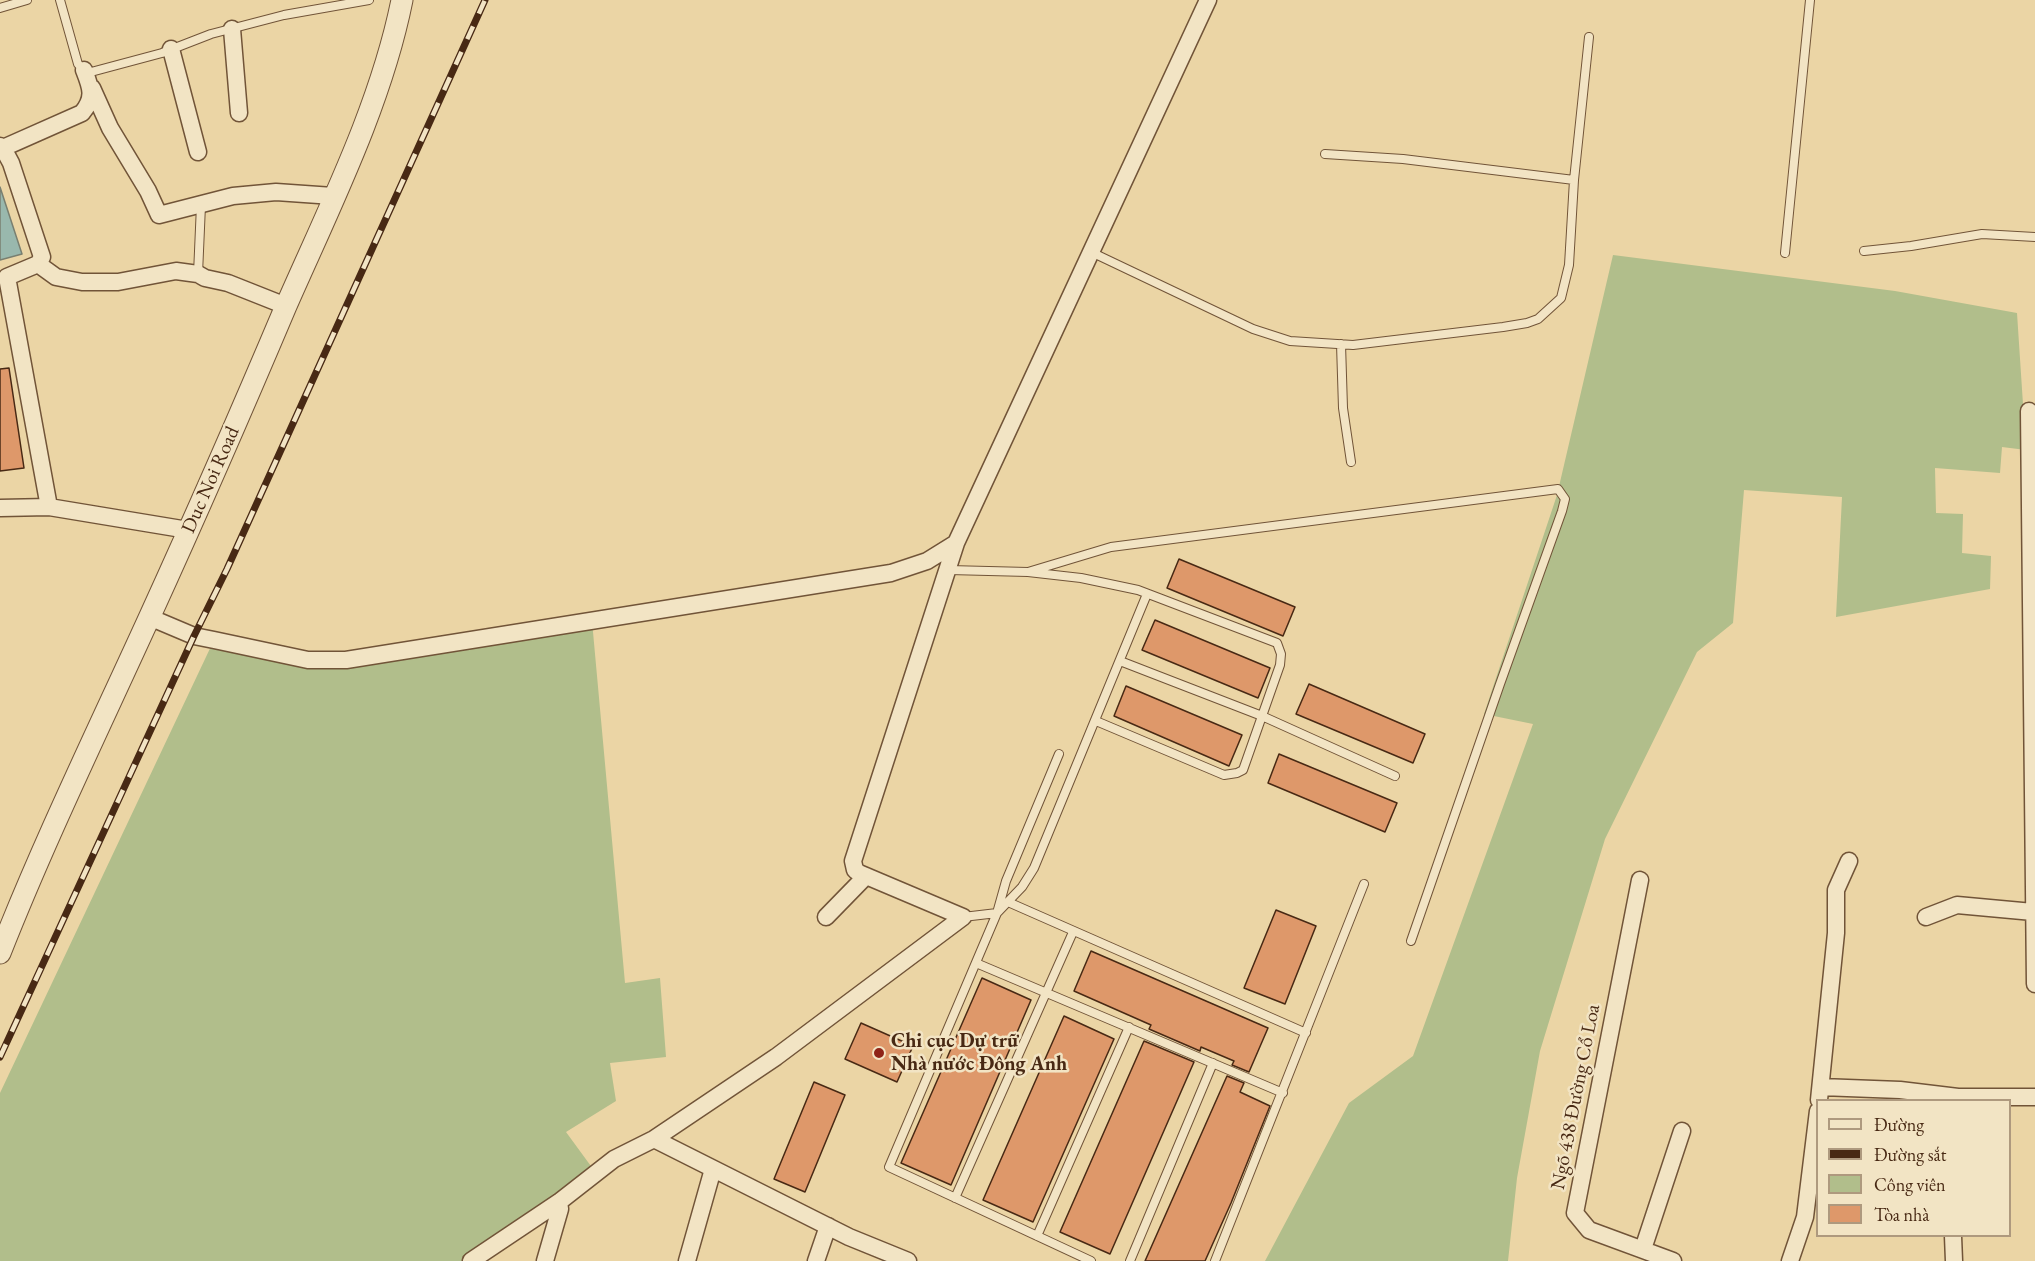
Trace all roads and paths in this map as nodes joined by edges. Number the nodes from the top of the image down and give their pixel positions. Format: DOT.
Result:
graph roads {
  1 [pos="27,0"];
  2 [pos="60,0"];
  3 [pos="369,0"];
  4 [pos="402,0"];
  5 [pos="1208,0"];
  6 [pos="1810,0"];
  7 [pos="0,8"];
  8 [pos="232,28"];
  9 [pos="1589,37"];
  10 [pos="171,49"];
  11 [pos="84,70"];
  12 [pos="92,88"];
  13 [pos="239,113"];
  14 [pos="2,147"];
  15 [pos="198,152"];
  16 [pos="1325,154"];
  17 [pos="1574,180"];
  18 [pos="333,196"];
  19 [pos="201,205"];
  20 [pos="2035,237"];
  21 [pos="1864,251"];
  22 [pos="1091,252"];
  23 [pos="1785,253"];
  24 [pos="38,264"];
  25 [pos="198,273"];
  26 [pos="4,278"];
  27 [pos="286,306"];
  28 [pos="1341,344"];
  29 [pos="2029,411"];
  30 [pos="1351,462"];
  31 [pos="49,507"];
  32 [pos="0,508"];
  33 [pos="188,530"];
  34 [pos="956,543"];
  35 [pos="949,570"];
  36 [pos="1028,572"];
  37 [pos="1147,594"];
  38 [pos="149,617"];
  39 [pos="1120,661"];
  40 [pos="1262,716"];
  41 [pos="1096,721"];
  42 [pos="1059,754"];
  43 [pos="1395,776"];
  44 [pos="1849,861"];
  45 [pos="866,876"];
  46 [pos="1640,880"];
  47 [pos="1364,884"];
  48 [pos="1008,902"];
  49 [pos="2033,912"];
  50 [pos="997,913"];
  51 [pos="826,917"];
  52 [pos="963,917"];
  53 [pos="1926,917"];
  54 [pos="1073,932"];
  55 [pos="1411,941"];
  56 [pos="0,953"];
  57 [pos="976,963"];
  58 [pos="2035,984"];
  59 [pos="1046,992"];
  60 [pos="1129,1027"];
  61 [pos="1306,1033"];
  62 [pos="1213,1063"];
  63 [pos="1283,1092"];
  64 [pos="1820,1094"];
  65 [pos="2035,1097"];
  66 [pos="1958,1099"];
  67 [pos="1816,1127"];
  68 [pos="1682,1131"];
  69 [pos="654,1139"];
  70 [pos="713,1169"];
  71 [pos="955,1198"];
  72 [pos="560,1202"];
  73 [pos="828,1226"];
  74 [pos="1037,1236"];
  75 [pos="1953,1237"];
  76 [pos="1644,1253"];
  77 [pos="884,1257"];
  78 [pos="471,1261"];
  79 [pos="545,1261"];
  80 [pos="687,1261"];
  81 [pos="816,1261"];
  82 [pos="908,1261"];
  83 [pos="1091,1261"];
  84 [pos="1130,1261"];
  85 [pos="1215,1261"];
  86 [pos="1673,1261"];
  87 [pos="1790,1261"];
  88 [pos="1954,1261"];
  1 -- 7 [label="lane"];
  2 -- 11 [label="lane"];
  3 -- 8 [label="lane"];
  4 -- 18 [label="street, Duc Noi Road"];
  5 -- 22 [label="street"];
  6 -- 23 [label="lane"];
  8 -- 10 [label="lane"];
  8 -- 13 [label="street"];
  9 -- 17 [label="lane"];
  10 -- 11 [label="lane"];
  10 -- 15 [label="street"];
  11 -- 12 [label="street"];
  12 -- 14 [label="street"];
  12 -- 19 [label="street"];
  14 -- 24 [label="street"];
  16 -- 17 [label="lane"];
  17 -- 28 [label="lane"];
  18 -- 19 [label="street"];
  18 -- 27 [label="street, Duc Noi Road"];
  19 -- 25 [label="lane"];
  20 -- 21 [label="lane"];
  22 -- 28 [label="lane"];
  22 -- 34 [label="street"];
  24 -- 25 [label="street"];
  24 -- 26 [label="street"];
  25 -- 27 [label="street"];
  26 -- 31 [label="street"];
  27 -- 33 [label="street, Duc Noi Road"];
  28 -- 30 [label="lane"];
  29 -- 49 [label="street"];
  31 -- 32 [label="street"];
  31 -- 33 [label="street"];
  33 -- 38 [label="street, Duc Noi Road"];
  34 -- 35 [label="street"];
  34 -- 38 [label="street"];
  35 -- 36 [label="lane"];
  35 -- 45 [label="street"];
  36 -- 37 [label="lane"];
  36 -- 55 [label="lane"];
  37 -- 39 [label="lane"];
  37 -- 40 [label="lane"];
  38 -- 56 [label="street, Duc Noi Road"];
  39 -- 40 [label="lane"];
  39 -- 41 [label="lane"];
  40 -- 41 [label="lane"];
  40 -- 43 [label="lane"];
  41 -- 48 [label="lane"];
  42 -- 50 [label="lane"];
  44 -- 64 [label="street"];
  45 -- 51 [label="street"];
  45 -- 52 [label="street"];
  46 -- 76 [label="street, Ngõ 438 Đường Cổ Loa"];
  47 -- 61 [label="lane"];
  48 -- 50 [label="lane"];
  48 -- 54 [label="lane"];
  49 -- 53 [label="street"];
  49 -- 58 [label="street"];
  50 -- 52 [label="lane"];
  50 -- 57 [label="lane"];
  52 -- 69 [label="street"];
  54 -- 59 [label="lane"];
  54 -- 61 [label="lane"];
  57 -- 59 [label="lane"];
  57 -- 71 [label="lane"];
  59 -- 60 [label="lane"];
  59 -- 71 [label="lane"];
  60 -- 62 [label="lane"];
  60 -- 74 [label="lane"];
  61 -- 63 [label="lane"];
  62 -- 63 [label="lane"];
  62 -- 84 [label="lane"];
  63 -- 85 [label="lane"];
  64 -- 66 [label="street"];
  65 -- 66 [label="street"];
  67 -- 87 [label="street"];
  68 -- 76 [label="street"];
  69 -- 70 [label="street"];
  69 -- 72 [label="street"];
  70 -- 73 [label="street"];
  70 -- 80 [label="street"];
  71 -- 74 [label="lane"];
  72 -- 78 [label="street"];
  72 -- 79 [label="street"];
  73 -- 77 [label="street"];
  73 -- 81 [label="street"];
  74 -- 83 [label="lane"];
  75 -- 88 [label="street"];
  76 -- 86 [label="street, Ngõ 438 Đường Cổ Loa"];
  77 -- 82 [label="street"];
}
